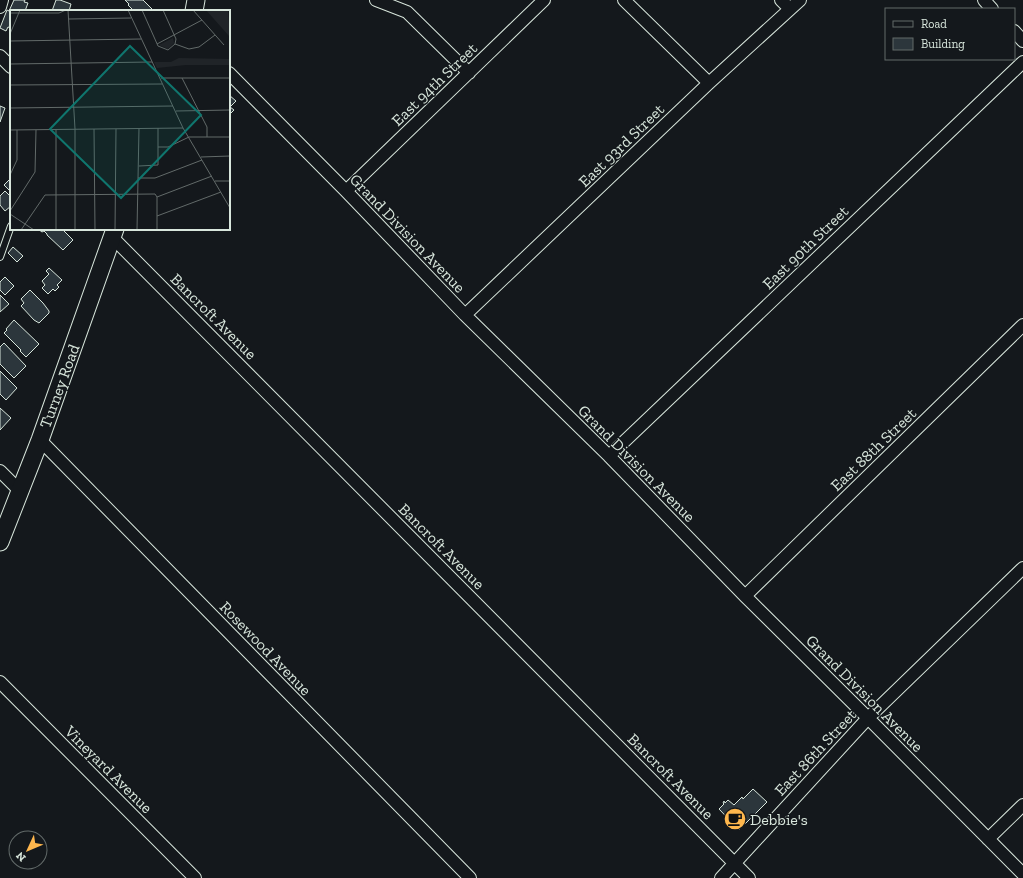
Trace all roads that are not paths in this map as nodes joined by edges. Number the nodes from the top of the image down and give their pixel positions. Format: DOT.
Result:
graph roads {
  1 [pos="2,0"];
  2 [pos="196,0"];
  3 [pos="376,0"];
  4 [pos="544,0"];
  5 [pos="624,0"];
  6 [pos="781,0"];
  7 [pos="800,0"];
  8 [pos="984,0"];
  9 [pos="0,7"];
  10 [pos="991,8"];
  11 [pos="790,9"];
  12 [pos="194,10"];
  13 [pos="1015,32"];
  14 [pos="1023,41"];
  15 [pos="0,56"];
  16 [pos="1023,62"];
  17 [pos="10,66"];
  18 [pos="469,72"];
  19 [pos="230,74"];
  20 [pos="709,83"];
  21 [pos="346,192"];
  22 [pos="10,229"];
  23 [pos="114,233"];
  24 [pos="0,257"];
  25 [pos="465,315"];
  26 [pos="1023,325"];
  27 [pos="40,440"];
  28 [pos="609,456"];
  29 [pos="0,471"];
  30 [pos="20,491"];
  31 [pos="0,542"];
  32 [pos="1023,568"];
  33 [pos="745,596"];
  34 [pos="0,682"];
  35 [pos="868,718"];
  36 [pos="1023,804"];
  37 [pos="988,839"];
  38 [pos="734,863"];
  39 [pos="1023,874"];
  40 [pos="195,878"];
  41 [pos="470,878"];
  42 [pos="721,878"];
  43 [pos="749,878"];
  1 -- 9 [label="street"];
  2 -- 12 [label="main road"];
  3 -- 18 [label="street"];
  4 -- 18 [label="street, East 94th Street"];
  5 -- 20 [label="street"];
  6 -- 11 [label="street"];
  7 -- 11 [label="street, East 93rd Street"];
  8 -- 10 [label="street"];
  11 -- 20 [label="street, East 93rd Street"];
  13 -- 14 [label="street"];
  15 -- 17 [label="street"];
  16 -- 28 [label="street, East 90th Street"];
  18 -- 21 [label="street, East 94th Street"];
  19 -- 21 [label="street, Grand Division Avenue"];
  20 -- 25 [label="street, East 93rd Street"];
  21 -- 25 [label="street, Grand Division Avenue"];
  22 -- 24 [label="lane"];
  23 -- 27 [label="main road, Turney Road"];
  23 -- 38 [label="street, Bancroft Avenue"];
  25 -- 28 [label="street, Grand Division Avenue"];
  26 -- 33 [label="street, East 88th Street"];
  27 -- 30 [label="main road, Turney Road"];
  27 -- 41 [label="street, Rosewood Avenue"];
  28 -- 33 [label="street, Grand Division Avenue"];
  29 -- 30 [label="street"];
  30 -- 31 [label="main road, Turney Road"];
  32 -- 35 [label="street, East 86th Street"];
  33 -- 35 [label="street, Grand Division Avenue"];
  34 -- 40 [label="street, Vineyard Avenue"];
  35 -- 37 [label="street, Grand Division Avenue"];
  35 -- 38 [label="street, East 86th Street"];
  36 -- 37 [label="street"];
  37 -- 39 [label="street, Grand Division Avenue"];
  38 -- 42 [label="street, East 86th Street"];
  38 -- 43 [label="street, Bancroft Avenue"];
}
